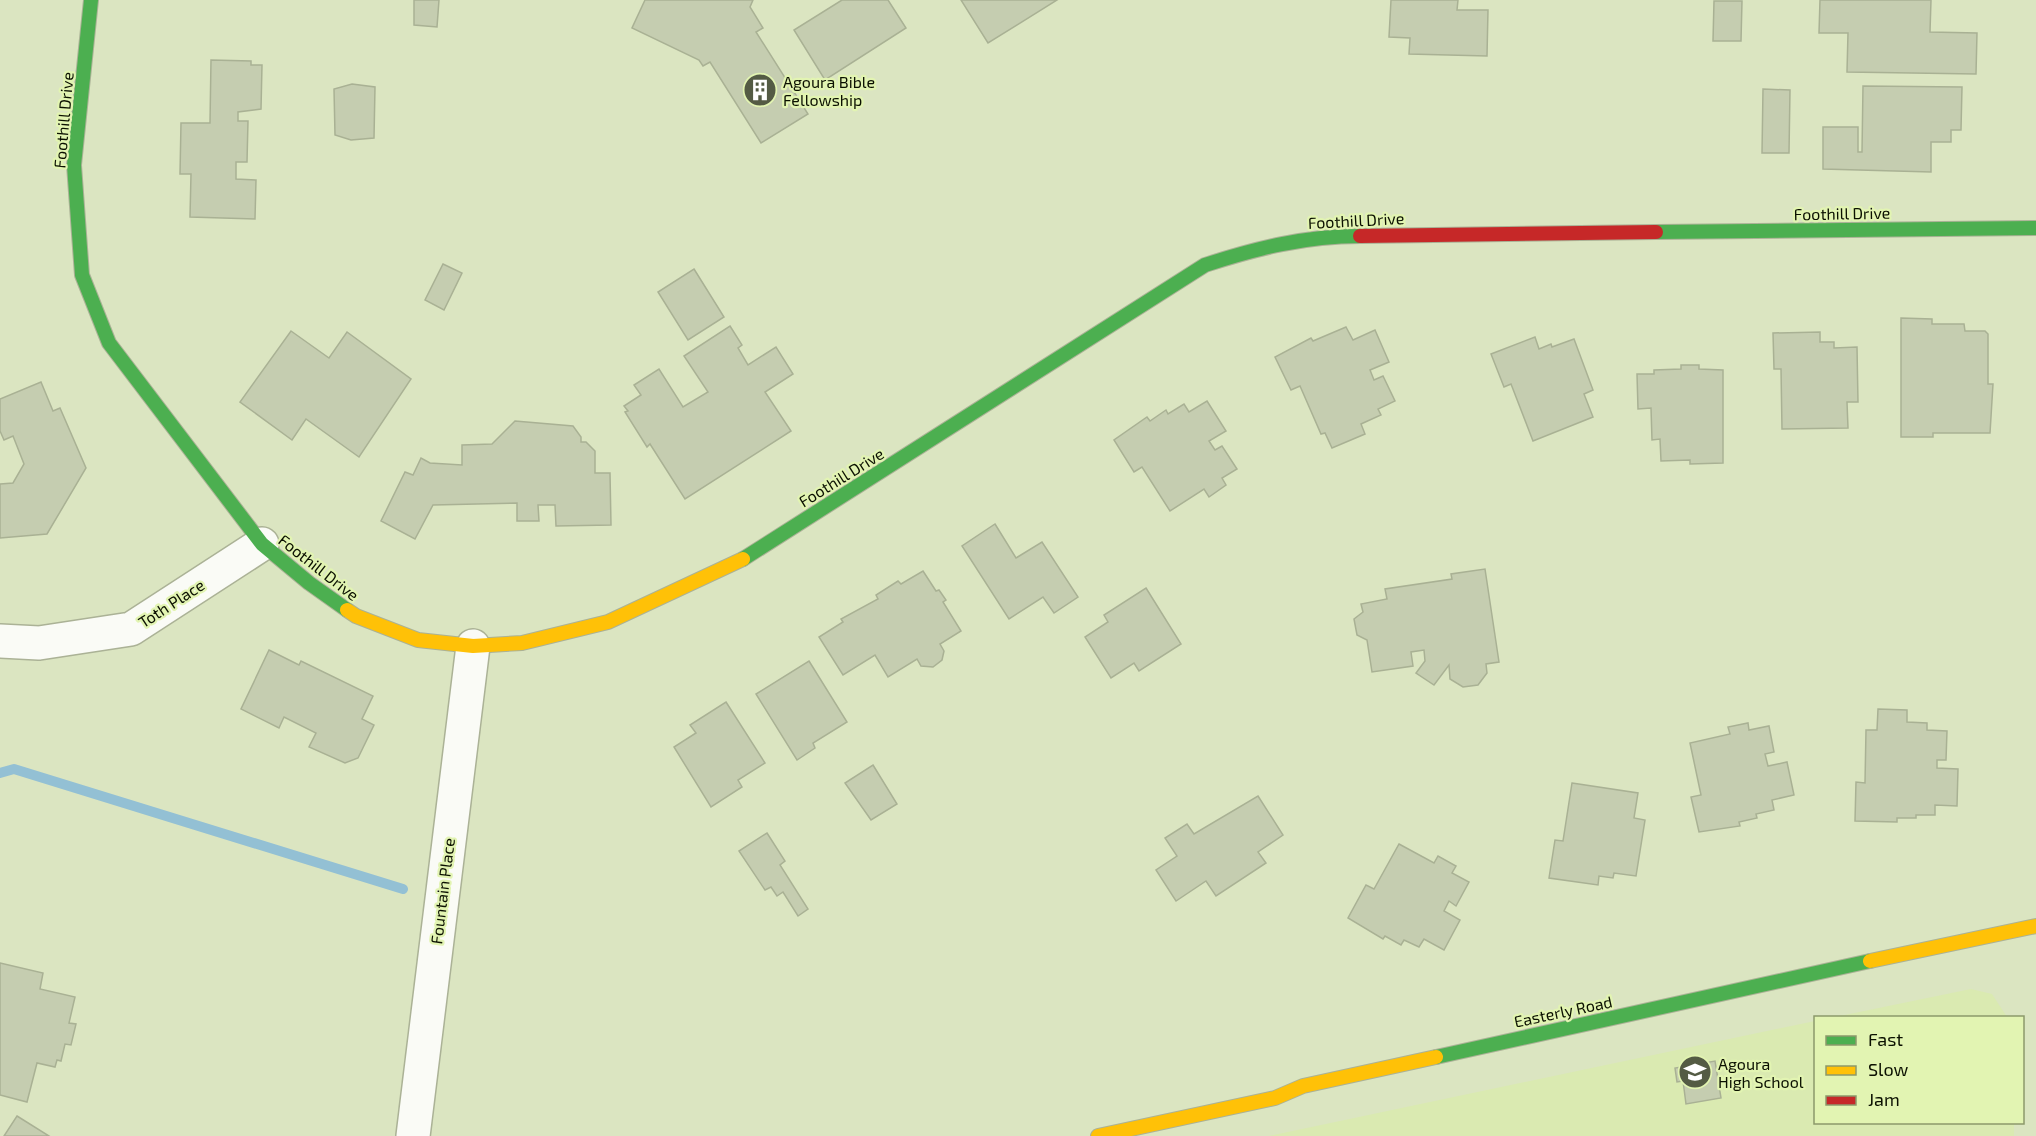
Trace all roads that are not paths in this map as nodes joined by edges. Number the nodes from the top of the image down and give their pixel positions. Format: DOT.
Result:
graph roads {
  1 [pos="91,0"];
  2 [pos="2036,228"];
  3 [pos="262,544"];
  4 [pos="0,640"];
  5 [pos="473,646"];
  6 [pos="2036,926"];
  7 [pos="413,1136"];
  8 [pos="1098,1136"];
  1 -- 3 [label="street, Foothill Drive"];
  2 -- 5 [label="street, Foothill Drive"];
  3 -- 4 [label="street, Toth Place"];
  3 -- 5 [label="street, Foothill Drive"];
  5 -- 7 [label="street, Fountain Place"];
  6 -- 8 [label="street, Easterly Road"];
}
